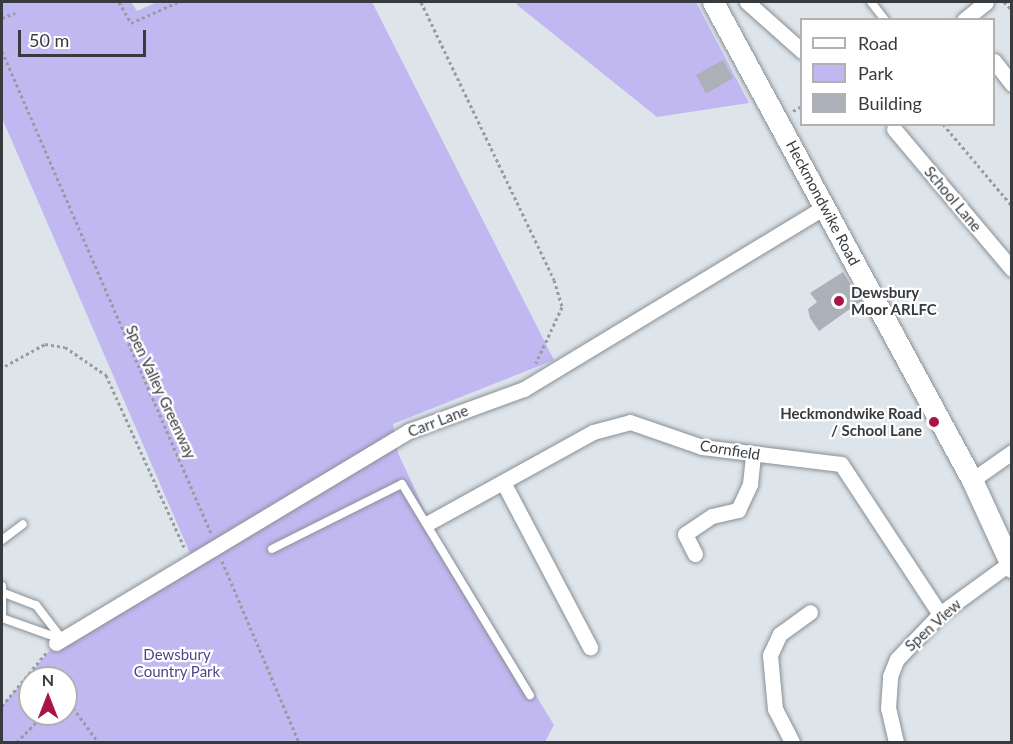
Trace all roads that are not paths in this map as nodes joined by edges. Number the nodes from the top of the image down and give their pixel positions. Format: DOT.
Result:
graph roads {
  1 [pos="713,2"];
  2 [pos="747,2"];
  3 [pos="871,2"];
  4 [pos="986,2"];
  5 [pos="883,18"];
  6 [pos="966,18"];
  7 [pos="800,50"];
  8 [pos="995,64"];
  9 [pos="1011,84"];
  10 [pos="894,129"];
  11 [pos="825,207"];
  12 [pos="1011,269"];
  13 [pos="1011,452"];
  14 [pos="753,454"];
  15 [pos="972,480"];
  16 [pos="503,482"];
  17 [pos="430,522"];
  18 [pos="23,524"];
  19 [pos="2,540"];
  20 [pos="272,549"];
  21 [pos="695,554"];
  22 [pos="1011,565"];
  23 [pos="3,589"];
  24 [pos="810,612"];
  25 [pos="940,614"];
  26 [pos="59,641"];
  27 [pos="590,647"];
  28 [pos="530,695"];
  29 [pos="792,742"];
  30 [pos="896,742"];
  1 -- 11 [label="main road, Heckmondwike Road"];
  2 -- 7 [label="street"];
  3 -- 5 [label="lane"];
  4 -- 6 [label="street"];
  8 -- 9 [label="street"];
  10 -- 12 [label="street, School Lane"];
  11 -- 15 [label="main road, Heckmondwike Road"];
  11 -- 26 [label="street, Carr Lane"];
  13 -- 15 [label="street"];
  14 -- 16 [label="street, Cornfield"];
  14 -- 21 [label="street"];
  14 -- 25 [label="street, Cornfield"];
  15 -- 22 [label="main road, Heckmondwike Road"];
  16 -- 17 [label="street, Cornfield"];
  16 -- 27 [label="street"];
  17 -- 20 [label="lane"];
  17 -- 28 [label="lane"];
  18 -- 19 [label="lane"];
  22 -- 25 [label="street, Spen View"];
  23 -- 26 [label="lane"];
  23 -- 26 [label="lane"];
  24 -- 29 [label="street"];
  25 -- 30 [label="street, Spen View"];
}
